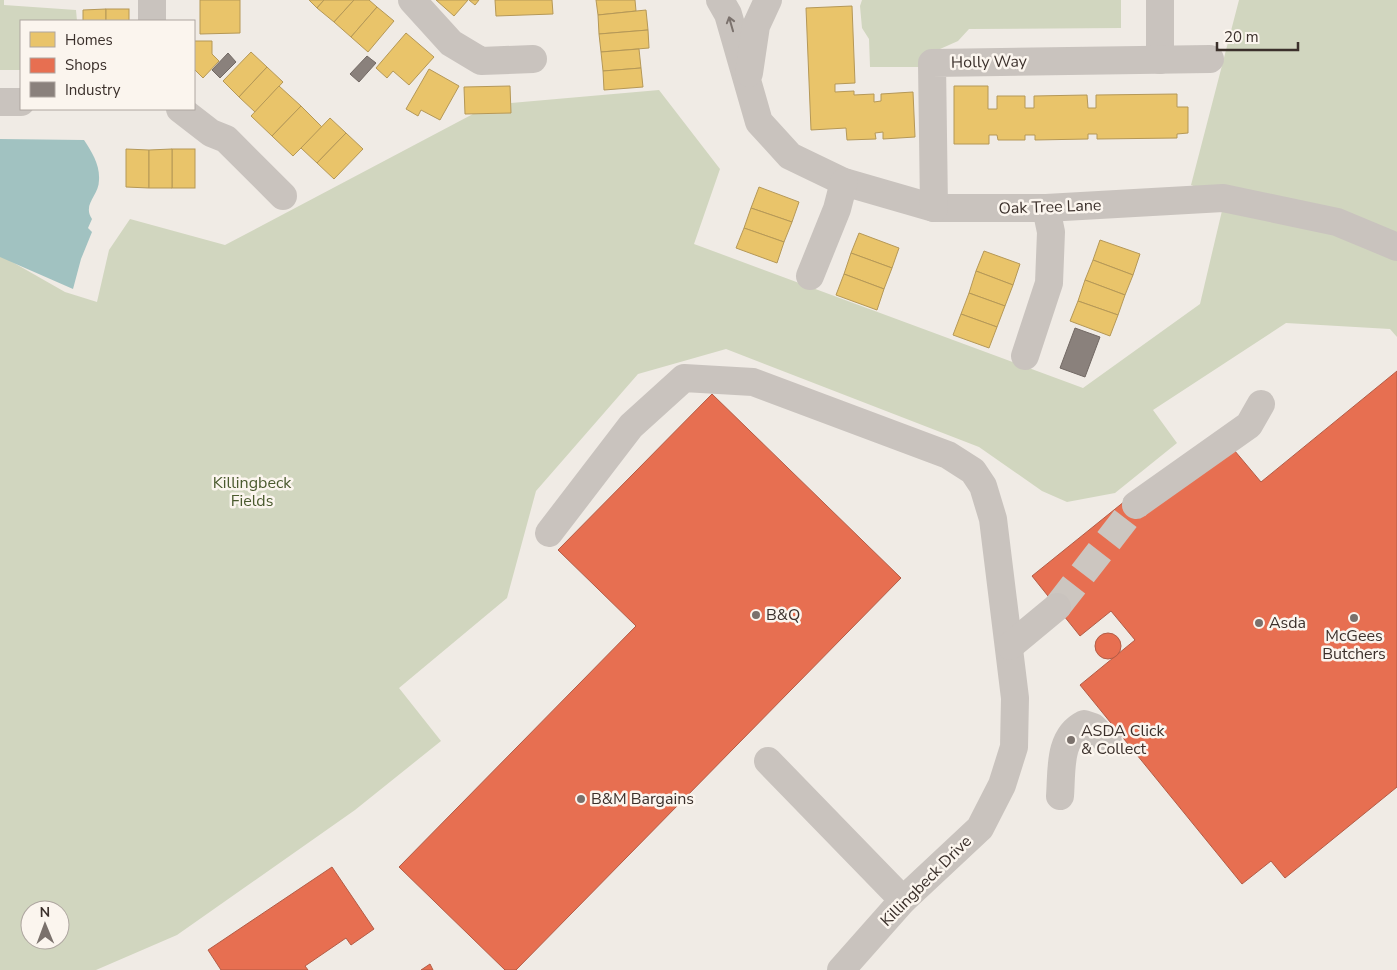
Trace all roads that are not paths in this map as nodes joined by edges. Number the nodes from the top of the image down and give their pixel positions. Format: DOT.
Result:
graph roads {
  1 [pos="152,0"];
  2 [pos="412,0"];
  3 [pos="720,0"];
  4 [pos="768,0"];
  5 [pos="1160,0"];
  6 [pos="152,20"];
  7 [pos="533,59"];
  8 [pos="1210,59"];
  9 [pos="1160,60"];
  10 [pos="748,84"];
  11 [pos="0,102"];
  12 [pos="20,102"];
  13 [pos="181,110"];
  14 [pos="844,182"];
  15 [pos="284,196"];
  16 [pos="934,208"];
  17 [pos="1046,208"];
  18 [pos="1397,247"];
  19 [pos="810,276"];
  20 [pos="1026,356"];
  21 [pos="1261,404"];
  22 [pos="1136,505"];
  23 [pos="549,533"];
  24 [pos="1057,607"];
  25 [pos="1010,646"];
  26 [pos="1108,742"];
  27 [pos="768,761"];
  28 [pos="1060,796"];
  29 [pos="903,900"];
  30 [pos="841,970"];
  1 -- 6 [label="street"];
  2 -- 7 [label="street"];
  10 -- 3 [label="street, Oak Tree Lane, one-way"];
  4 -- 10 [label="street"];
  5 -- 9 [label="street"];
  8 -- 9 [label="street, Holly Way"];
  9 -- 16 [label="street, Holly Way"];
  10 -- 14 [label="street, Oak Tree Lane"];
  11 -- 12 [label="street"];
  13 -- 15 [label="street"];
  14 -- 16 [label="street, Oak Tree Lane"];
  14 -- 19 [label="street"];
  16 -- 17 [label="street, Oak Tree Lane"];
  17 -- 18 [label="street, Oak Tree Lane"];
  17 -- 20 [label="street"];
  21 -- 22 [label="street"];
  23 -- 25 [label="street, Killingbeck Drive"];
  24 -- 25 [label="street"];
  25 -- 29 [label="street, Killingbeck Drive"];
  26 -- 28 [label="street"];
  27 -- 29 [label="street"];
  29 -- 30 [label="street, Killingbeck Drive"];
}
